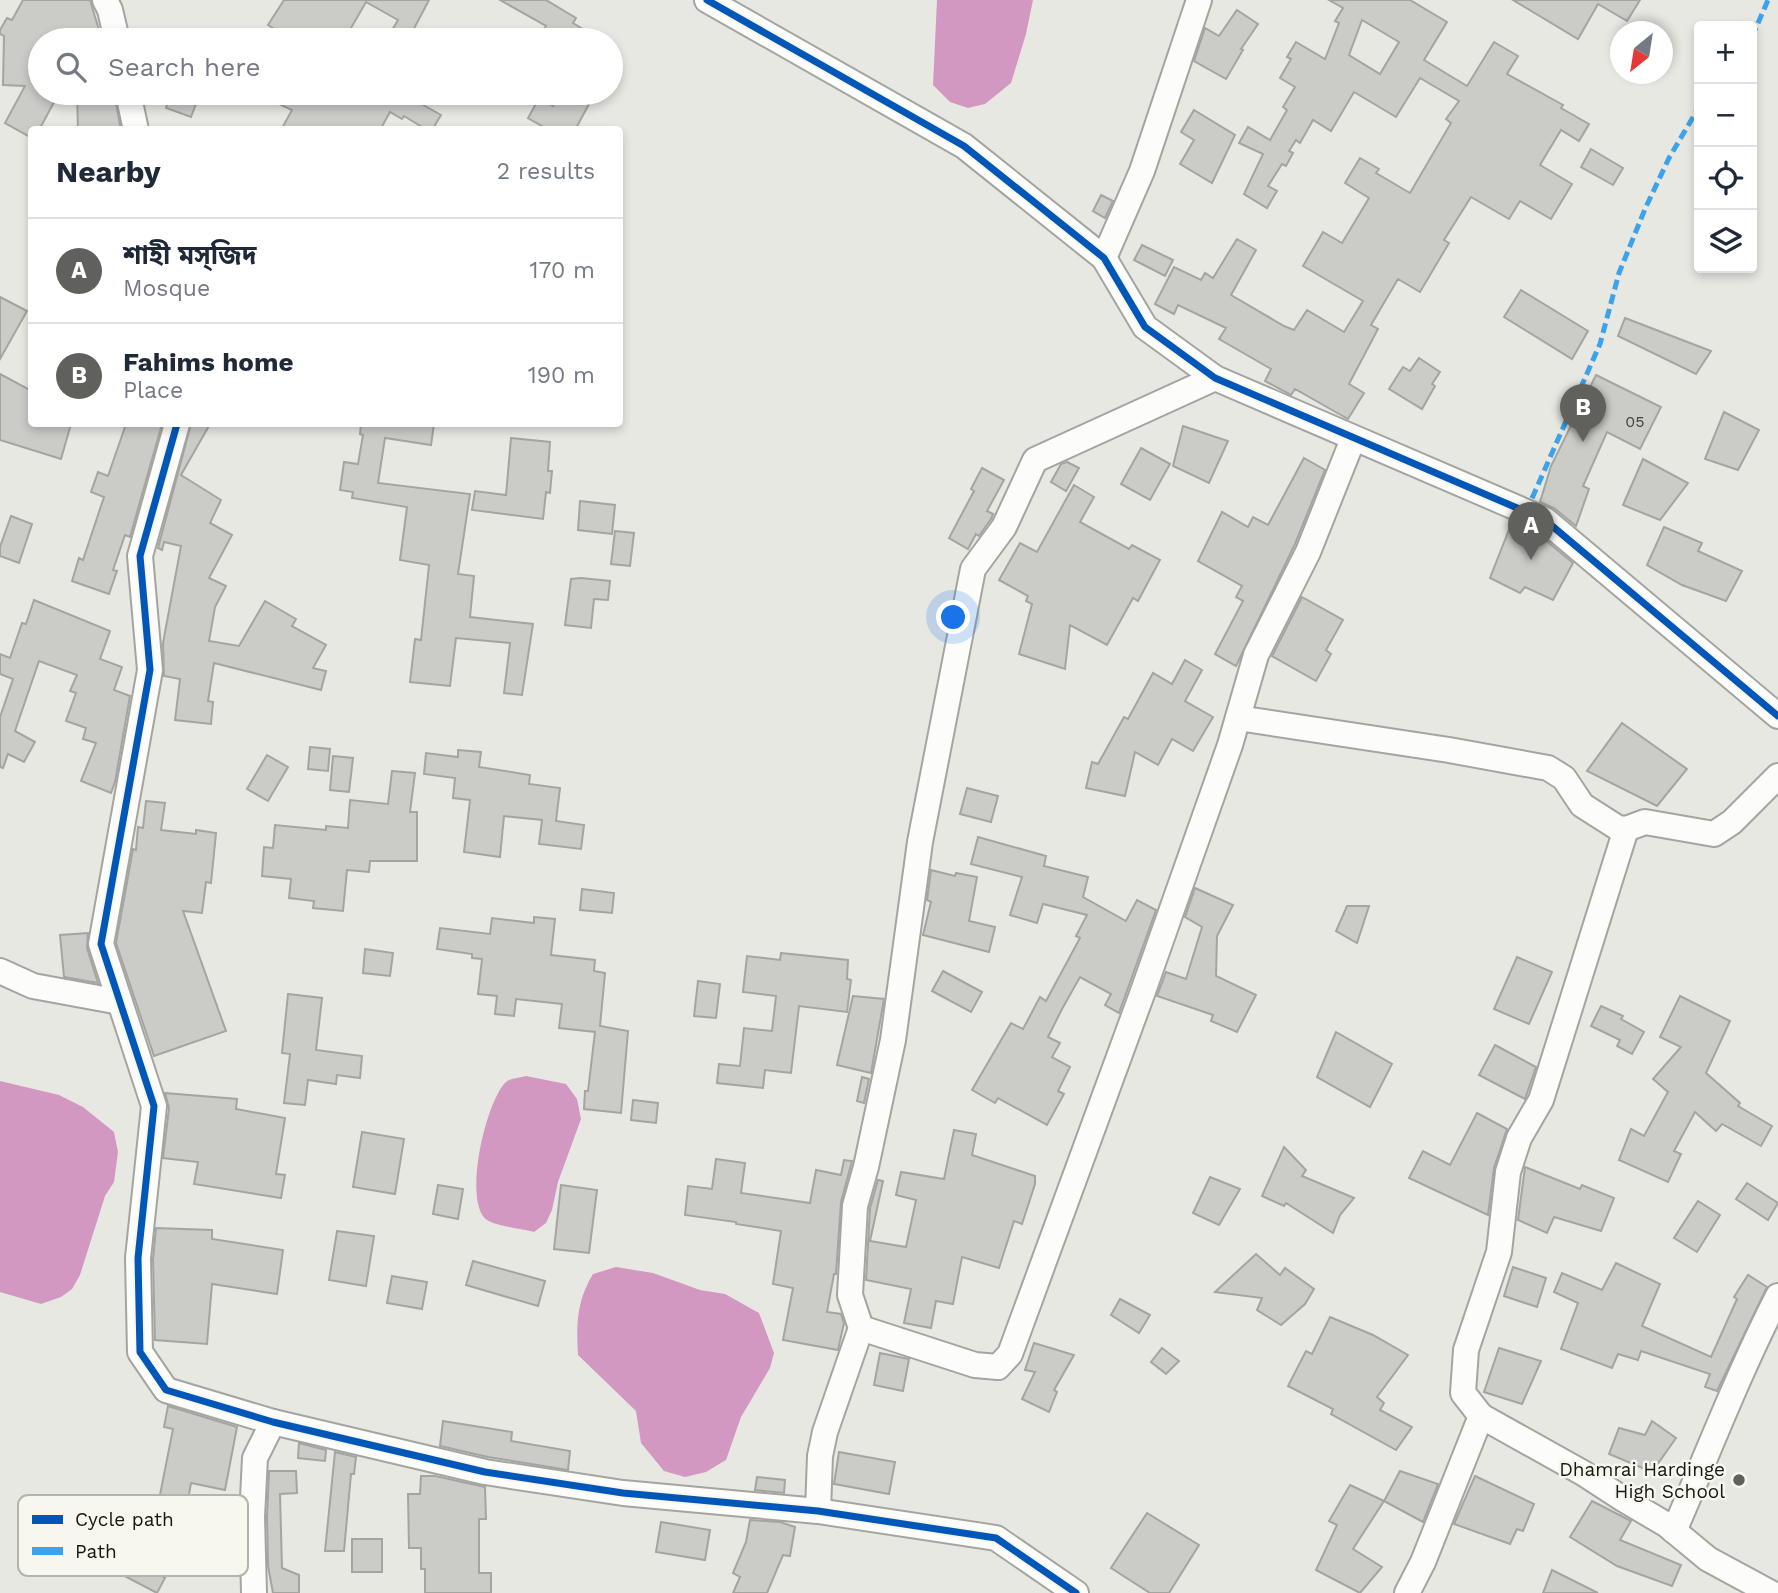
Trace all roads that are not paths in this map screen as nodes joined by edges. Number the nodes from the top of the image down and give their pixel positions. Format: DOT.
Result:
graph roads {
  1 [pos="105,0"];
  2 [pos="707,0"];
  3 [pos="1199,0"];
  4 [pos="114,28"];
  5 [pos="131,105"];
  6 [pos="135,126"];
  7 [pos="1104,258"];
  8 [pos="1215,379"];
  9 [pos="176,427"];
  10 [pos="1353,439"];
  11 [pos="1778,716"];
  12 [pos="1238,718"];
  13 [pos="1778,776"];
  14 [pos="1626,829"];
  15 [pos="0,971"];
  16 [pos="120,1002"];
  17 [pos="1778,1296"];
  18 [pos="861,1328"];
  19 [pos="1481,1416"];
  20 [pos="273,1422"];
  21 [pos="818,1511"];
  22 [pos="1674,1531"];
  23 [pos="254,1593"];
  24 [pos="1076,1593"];
  25 [pos="1407,1593"];
  26 [pos="1771,1593"];
  1 -- 4 [label="street"];
  2 -- 7 [label="street"];
  3 -- 7 [label="street"];
  5 -- 6 [label="street"];
  7 -- 8 [label="street"];
  8 -- 10 [label="street"];
  8 -- 18 [label="street"];
  9 -- 16 [label="street"];
  10 -- 11 [label="street"];
  10 -- 12 [label="street"];
  12 -- 14 [label="street"];
  12 -- 18 [label="street"];
  13 -- 14 [label="street"];
  14 -- 19 [label="street"];
  15 -- 16 [label="street"];
  16 -- 20 [label="street"];
  17 -- 22 [label="street"];
  18 -- 21 [label="street"];
  19 -- 22 [label="street"];
  19 -- 25 [label="street"];
  20 -- 21 [label="street"];
  20 -- 23 [label="street"];
  21 -- 24 [label="street"];
  22 -- 26 [label="street"];
}
